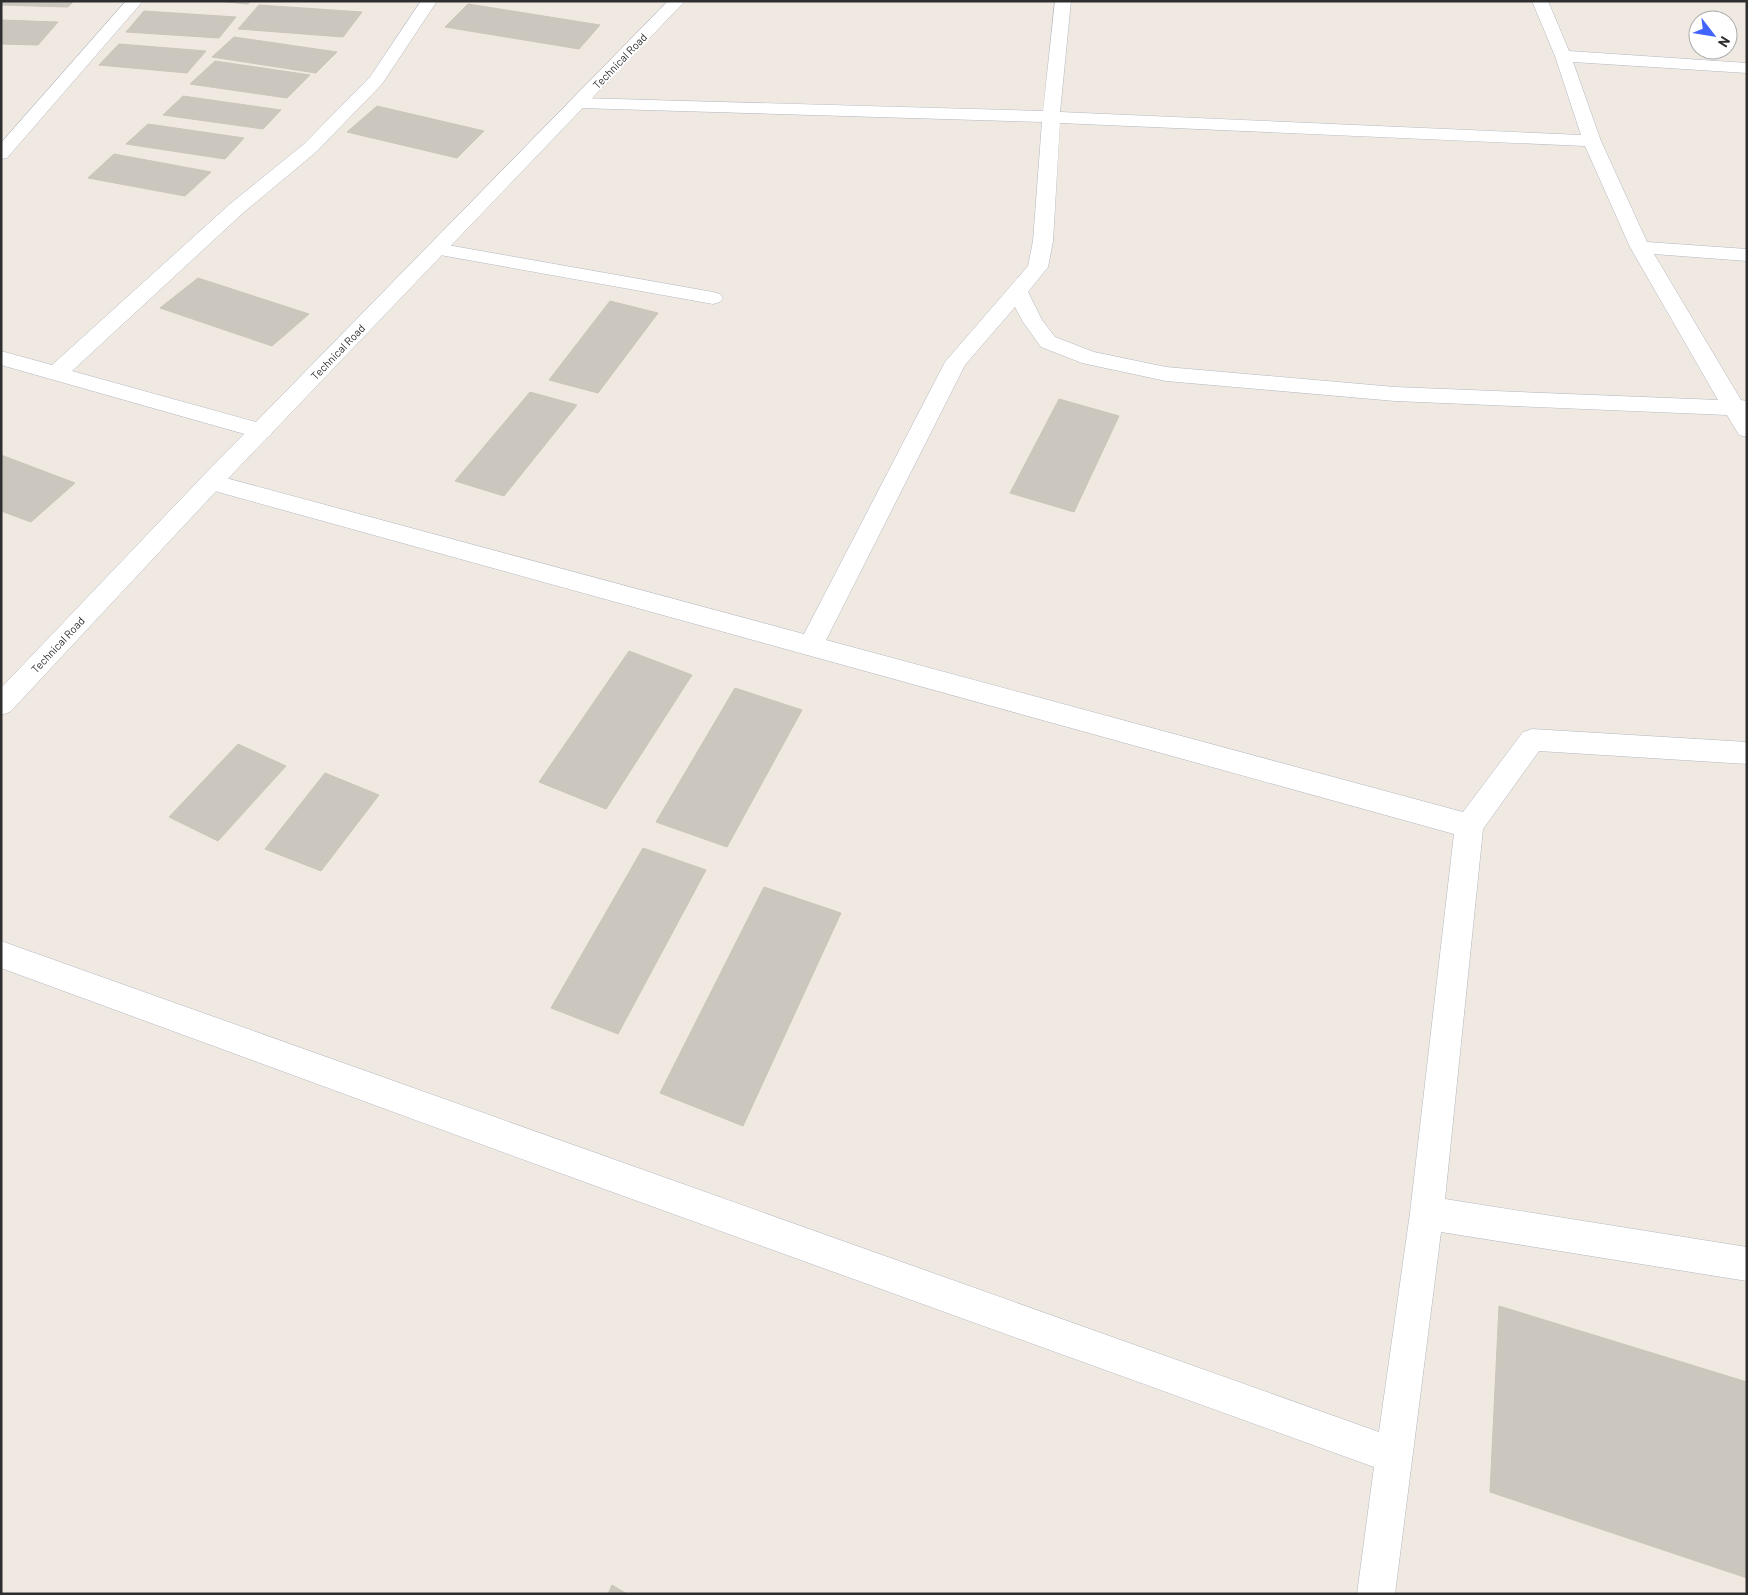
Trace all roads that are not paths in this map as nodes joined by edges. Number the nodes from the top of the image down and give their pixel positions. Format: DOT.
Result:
graph roads {
  1 [pos="135,1"];
  2 [pos="429,1"];
  3 [pos="677,1"];
  4 [pos="1063,1"];
  5 [pos="1540,1"];
  6 [pos="1564,56"];
  7 [pos="1747,68"];
  8 [pos="580,103"];
  9 [pos="1051,117"];
  10 [pos="1592,141"];
  11 [pos="1,154"];
  12 [pos="1640,246"];
  13 [pos="436,249"];
  14 [pos="1747,254"];
  15 [pos="1018,292"];
  16 [pos="713,298"];
  17 [pos="1,358"];
  18 [pos="56,373"];
  19 [pos="1740,408"];
  20 [pos="1747,430"];
  21 [pos="262,431"];
  22 [pos="210,482"];
  23 [pos="812,645"];
  24 [pos="1,705"];
  25 [pos="1747,752"];
  26 [pos="1469,826"];
  27 [pos="1,954"];
  28 [pos="1428,1213"];
  29 [pos="1747,1264"];
  30 [pos="1394,1456"];
  31 [pos="1376,1594"];
  1 -- 11 [label="street"];
  2 -- 18 [label="street"];
  3 -- 8 [label="street, Technical Road"];
  4 -- 9 [label="street"];
  5 -- 6 [label="street"];
  6 -- 7 [label="street"];
  6 -- 10 [label="street"];
  8 -- 9 [label="street"];
  8 -- 13 [label="street, Technical Road"];
  9 -- 10 [label="street"];
  9 -- 15 [label="street"];
  10 -- 12 [label="street"];
  12 -- 14 [label="street"];
  12 -- 19 [label="street"];
  13 -- 16 [label="street"];
  13 -- 21 [label="street, Technical Road"];
  15 -- 19 [label="street"];
  15 -- 23 [label="street"];
  17 -- 18 [label="street"];
  18 -- 21 [label="street"];
  19 -- 20 [label="street"];
  21 -- 22 [label="street, Technical Road"];
  22 -- 23 [label="street"];
  22 -- 24 [label="street, Technical Road"];
  23 -- 26 [label="street"];
  25 -- 26 [label="street"];
  26 -- 28 [label="street"];
  27 -- 30 [label="street"];
  28 -- 29 [label="street"];
  28 -- 30 [label="street"];
  30 -- 31 [label="street"];
}
